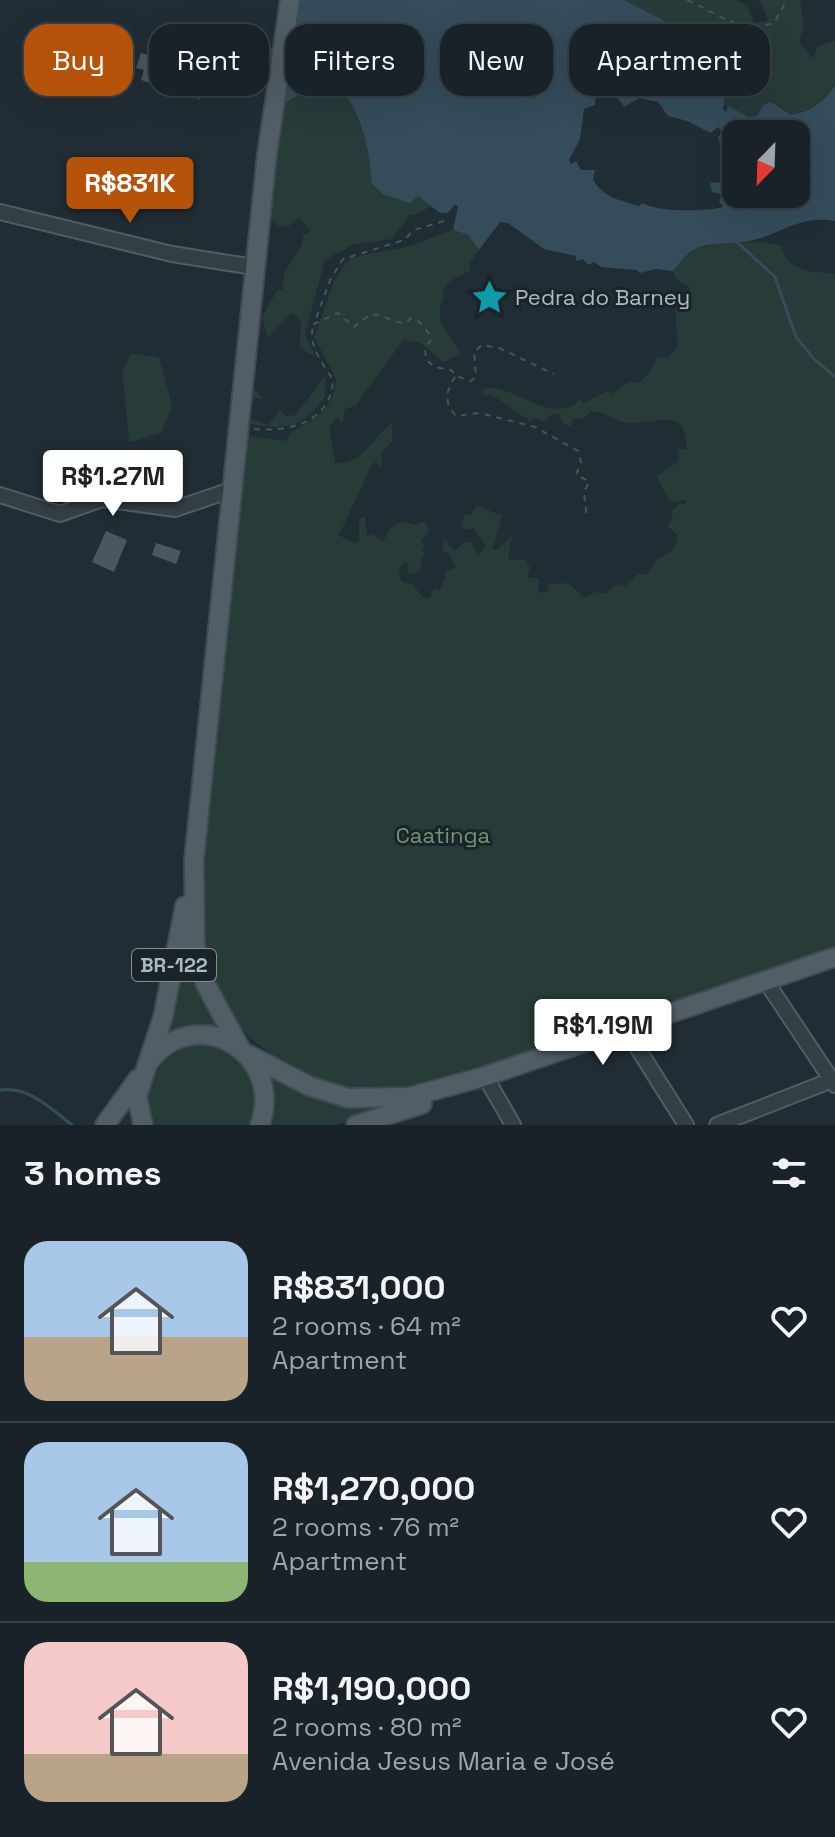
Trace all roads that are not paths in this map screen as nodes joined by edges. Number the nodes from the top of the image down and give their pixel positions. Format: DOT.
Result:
graph roads {
  1 [pos="290,0"];
  2 [pos="0,212"];
  3 [pos="254,267"];
  4 [pos="231,490"];
  5 [pos="0,495"];
  6 [pos="194,860"];
  7 [pos="835,957"];
  8 [pos="835,965"];
  9 [pos="769,986"];
  10 [pos="633,1032"];
  11 [pos="244,1052"];
  12 [pos="144,1070"];
  13 [pos="489,1083"];
  14 [pos="834,1083"];
  15 [pos="105,1125"];
  16 [pos="143,1125"];
  17 [pos="260,1125"];
  18 [pos="356,1125"];
  19 [pos="513,1125"];
  20 [pos="686,1125"];
  21 [pos="717,1125"];
  1 -- 3 [label="main road, BR-122"];
  2 -- 3 [label="street"];
  3 -- 4 [label="main road, BR-122"];
  4 -- 5 [label="street"];
  4 -- 6 [label="main road, BR-122"];
  6 -- 11 [label="main road, BR-122"];
  6 -- 12 [label="main road, BR-122"];
  7 -- 10 [label="main road"];
  8 -- 9 [label="main road"];
  9 -- 10 [label="main road"];
  9 -- 14 [label="street"];
  10 -- 11 [label="main road"];
  10 -- 13 [label="main road"];
  10 -- 20 [label="street"];
  11 -- 12 [label="main road, BR-122"];
  11 -- 17 [label="main road, BR-122"];
  12 -- 15 [label="main road, BR-122"];
  12 -- 16 [label="main road, BR-122"];
  13 -- 18 [label="main road"];
  13 -- 19 [label="street"];
  14 -- 21 [label="street"];
}
